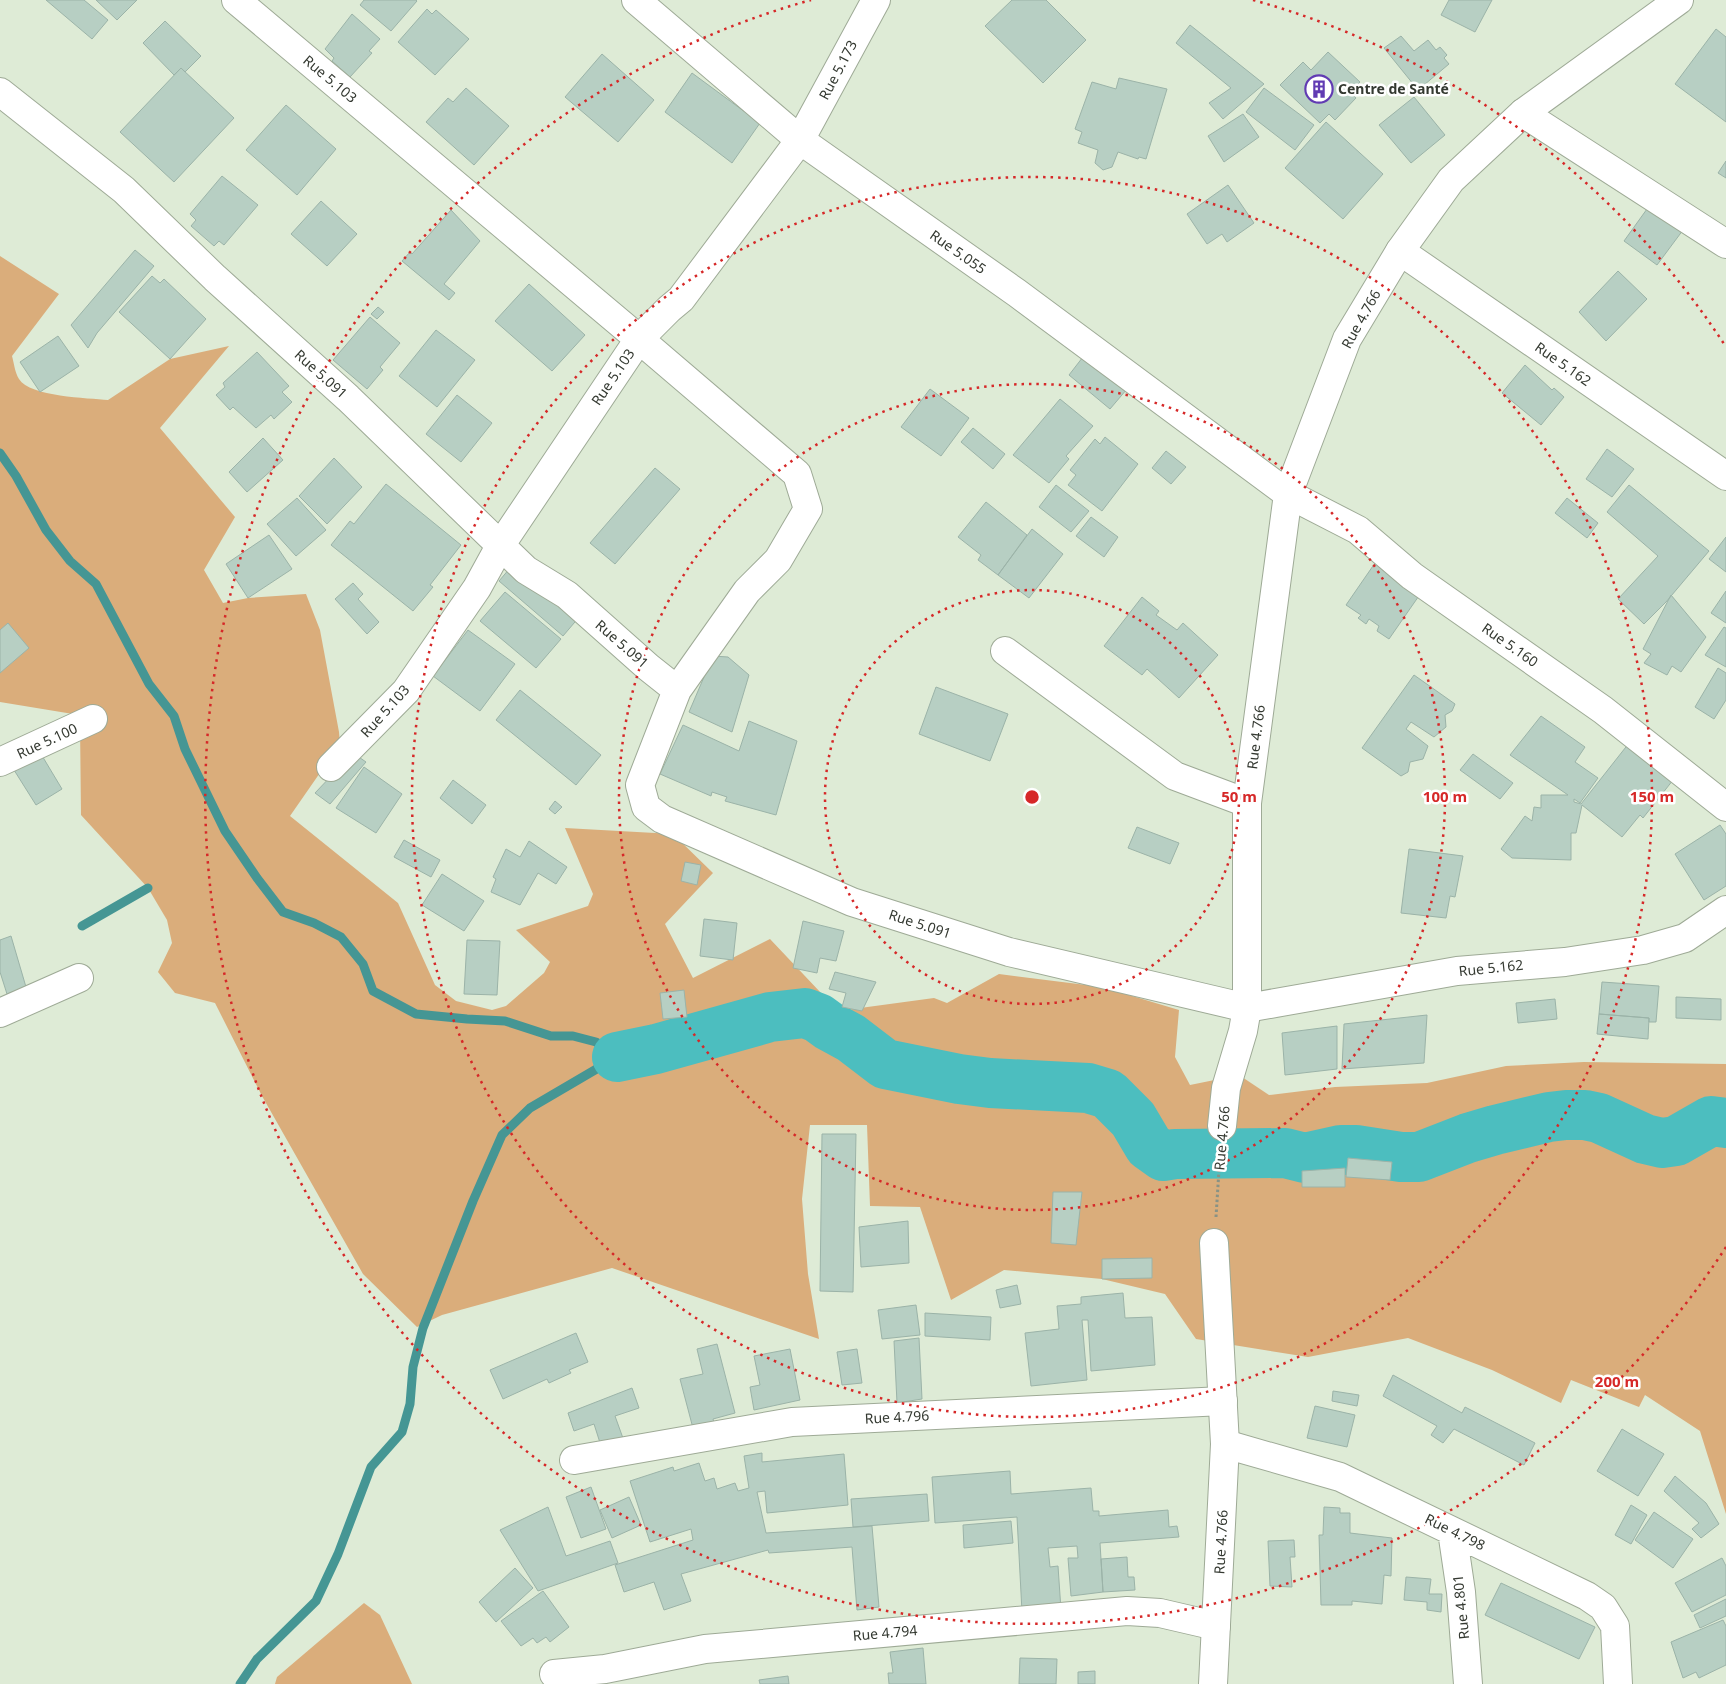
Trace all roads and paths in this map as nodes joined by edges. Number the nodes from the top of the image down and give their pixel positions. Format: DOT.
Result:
graph roads {
  1 [pos="236,0"];
  2 [pos="636,0"];
  3 [pos="876,0"];
  4 [pos="1679,0"];
  5 [pos="0,92"];
  6 [pos="1523,113"];
  7 [pos="800,140"];
  8 [pos="1726,244"];
  9 [pos="1400,251"];
  10 [pos="639,339"];
  11 [pos="1726,476"];
  12 [pos="1288,494"];
  13 [pos="500,546"];
  14 [pos="1004,651"];
  15 [pos="677,690"];
  16 [pos="94,719"];
  17 [pos="0,762"];
  18 [pos="331,767"];
  19 [pos="1247,804"];
  20 [pos="1726,807"];
  21 [pos="1726,910"];
  22 [pos="79,978"];
  23 [pos="1247,1008"];
  24 [pos="0,1013"];
  25 [pos="1222,1126"];
  26 [pos="1214,1243"];
  27 [pos="1223,1401"];
  28 [pos="1225,1444"];
  29 [pos="574,1460"];
  30 [pos="1452,1531"];
  31 [pos="1216,1626"];
  32 [pos="554,1674"];
  33 [pos="1213,1684"];
  34 [pos="1468,1684"];
  35 [pos="1618,1684"];
  1 -- 10 [label="street, Rue 5.103"];
  2 -- 7 [label="street, Rue 5.055"];
  3 -- 7 [label="street, Rue 5.173"];
  4 -- 6 [label="street, Rue 4.766"];
  5 -- 13 [label="street, Rue 5.091"];
  6 -- 8 [label="street"];
  6 -- 9 [label="street, Rue 4.766"];
  7 -- 10 [label="street, Rue 5.173"];
  7 -- 12 [label="street, Rue 5.055"];
  9 -- 11 [label="street, Rue 5.162"];
  9 -- 12 [label="street, Rue 4.766"];
  10 -- 13 [label="street, Rue 5.103"];
  10 -- 15 [label="street"];
  12 -- 19 [label="street, Rue 4.766"];
  12 -- 20 [label="street, Rue 5.160"];
  13 -- 15 [label="street, Rue 5.091"];
  13 -- 18 [label="street, Rue 5.103"];
  14 -- 19 [label="street"];
  15 -- 23 [label="street, Rue 5.091"];
  16 -- 17 [label="street, Rue 5.100"];
  19 -- 23 [label="street, Rue 4.766"];
  21 -- 23 [label="street, Rue 5.162"];
  22 -- 24 [label="street"];
  23 -- 25 [label="street, Rue 4.766"];
  25 -- 26 [label="path, Rue 4.766"];
  26 -- 27 [label="street, Rue 4.766"];
  27 -- 28 [label="street, Rue 4.766"];
  27 -- 29 [label="street, Rue 4.796"];
  28 -- 30 [label="street, Rue 4.798"];
  28 -- 31 [label="street, Rue 4.766"];
  30 -- 34 [label="street, Rue 4.801"];
  30 -- 35 [label="street, Rue 4.798"];
  31 -- 32 [label="street, Rue 4.794"];
  31 -- 33 [label="street, Rue 4.766"];
}
